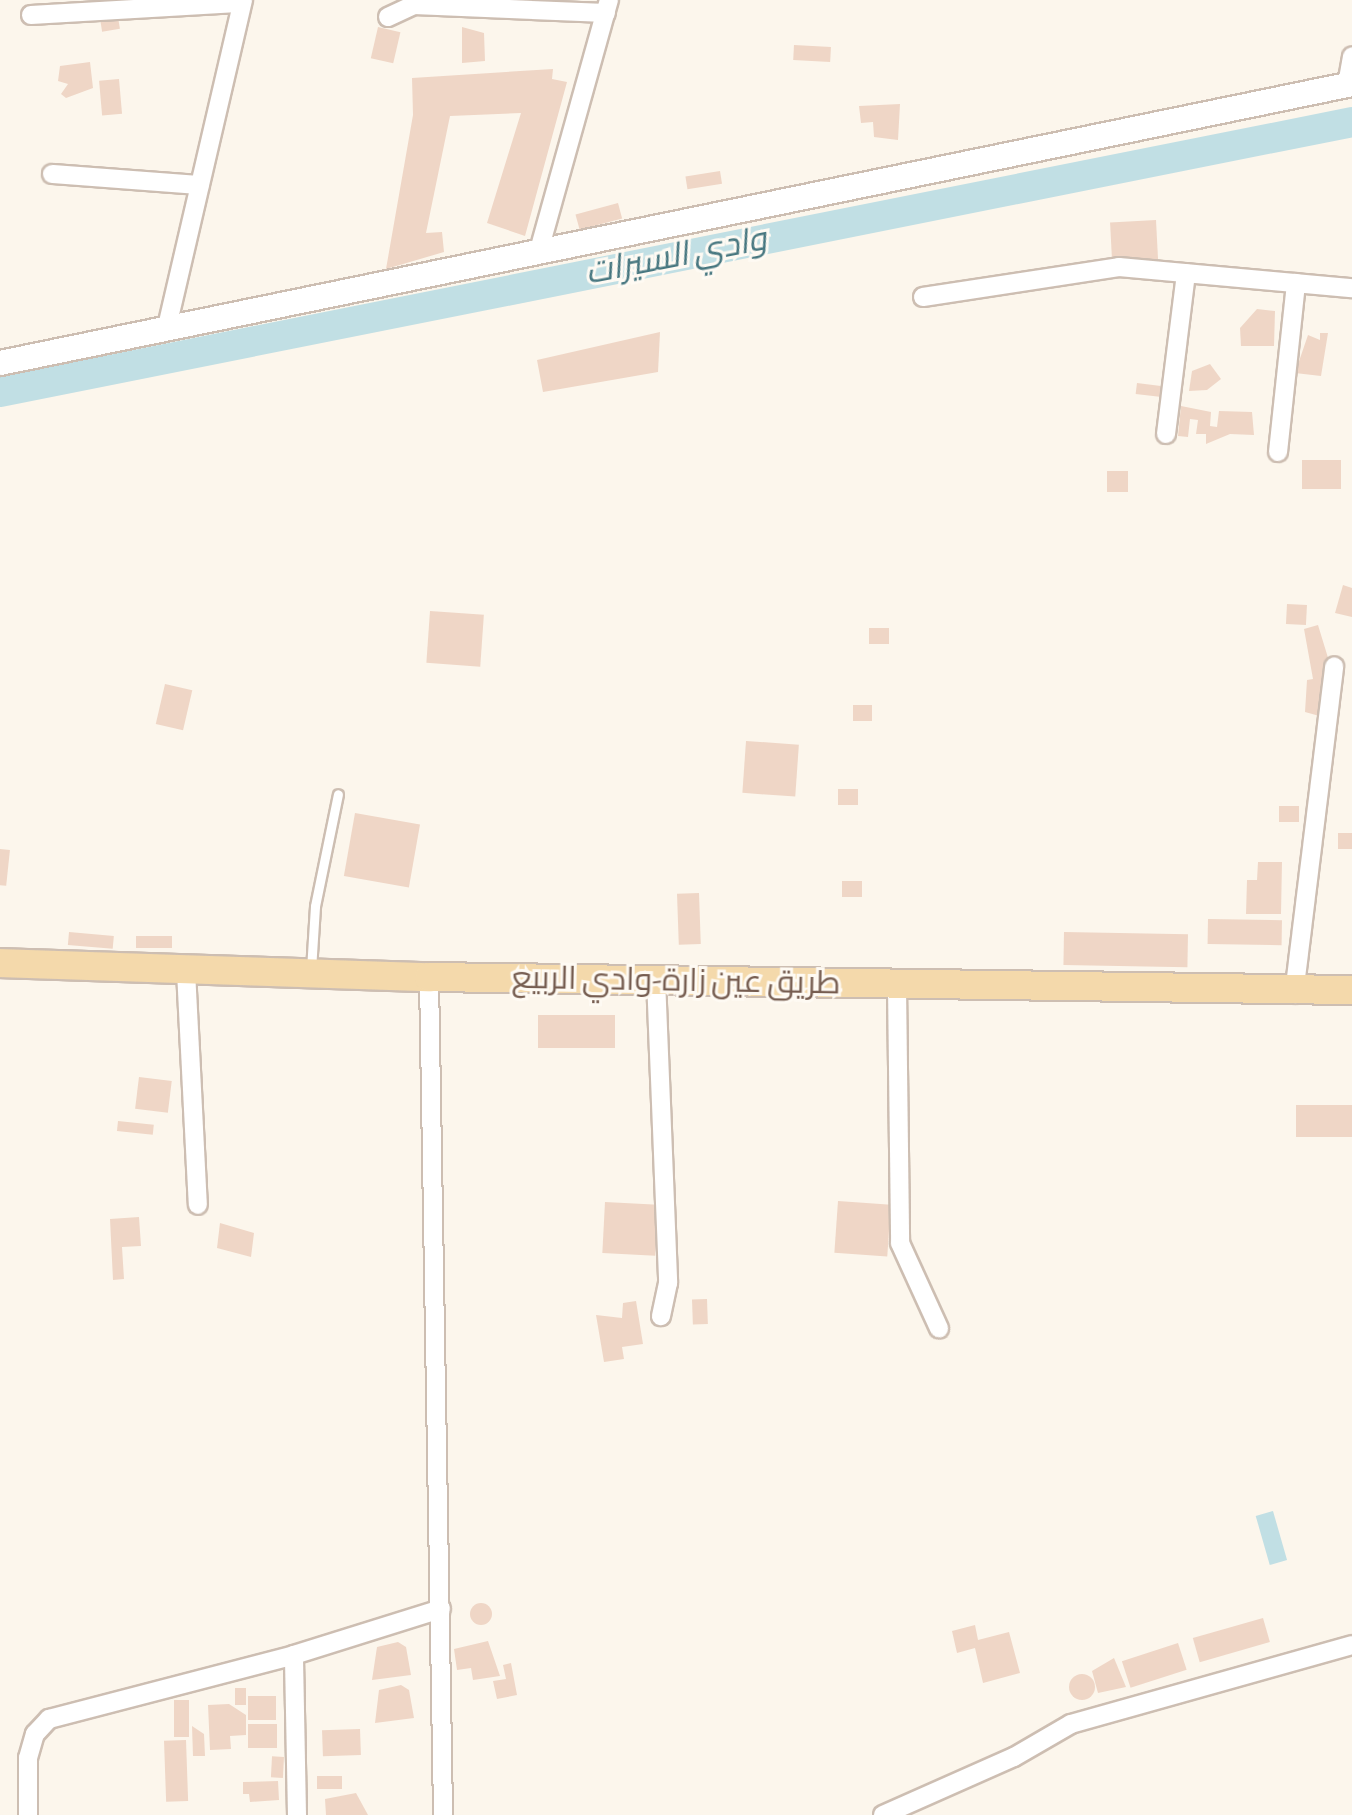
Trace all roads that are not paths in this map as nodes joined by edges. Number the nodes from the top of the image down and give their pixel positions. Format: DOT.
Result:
graph roads {
  1 [pos="243,1"];
  2 [pos="607,6"];
  3 [pos="31,15"];
  4 [pos="388,17"];
  5 [pos="1352,56"];
  6 [pos="1349,84"];
  7 [pos="52,174"];
  8 [pos="200,185"];
  9 [pos="538,254"];
  10 [pos="1186,273"];
  11 [pos="1296,283"];
  12 [pos="1352,288"];
  13 [pos="923,297"];
  14 [pos="166,331"];
  15 [pos="0,363"];
  16 [pos="1166,434"];
  17 [pos="1278,452"];
  18 [pos="1334,666"];
  19 [pos="338,794"];
  20 [pos="0,963"];
  21 [pos="186,971"];
  22 [pos="311,973"];
  23 [pos="429,977"];
  24 [pos="656,979"];
  25 [pos="897,986"];
  26 [pos="1352,990"];
  27 [pos="1294,994"];
  28 [pos="198,1205"];
  29 [pos="661,1316"];
  30 [pos="939,1328"];
  31 [pos="441,1609"];
  32 [pos="1352,1645"];
  33 [pos="294,1655"];
  34 [pos="28,1815"];
  35 [pos="297,1815"];
  36 [pos="443,1815"];
  37 [pos="883,1815"];
  1 -- 3 [label="street"];
  1 -- 8 [label="street"];
  2 -- 4 [label="street"];
  2 -- 9 [label="street"];
  5 -- 6 [label="street"];
  6 -- 9 [label="main road"];
  7 -- 8 [label="street"];
  8 -- 14 [label="street"];
  9 -- 14 [label="main road"];
  10 -- 11 [label="street"];
  10 -- 13 [label="street"];
  10 -- 16 [label="street"];
  11 -- 12 [label="street"];
  11 -- 17 [label="street"];
  14 -- 15 [label="main road"];
  18 -- 27 [label="street"];
  19 -- 22 [label="lane"];
  20 -- 21 [label="main road, طريق عين زارة-وادي الربيع"];
  21 -- 22 [label="main road, طريق عين زارة-وادي الربيع"];
  21 -- 28 [label="street"];
  22 -- 23 [label="main road, طريق عين زارة-وادي الربيع"];
  23 -- 24 [label="main road, طريق عين زارة-وادي الربيع"];
  23 -- 31 [label="street"];
  24 -- 25 [label="main road, طريق عين زارة-وادي الربيع"];
  24 -- 29 [label="street"];
  25 -- 27 [label="main road, طريق عين زارة-وادي الربيع"];
  25 -- 30 [label="street"];
  26 -- 27 [label="main road, طريق عين زارة-وادي الربيع"];
  31 -- 33 [label="street"];
  31 -- 36 [label="street"];
  32 -- 37 [label="street"];
  33 -- 34 [label="street"];
  33 -- 35 [label="street"];
}
